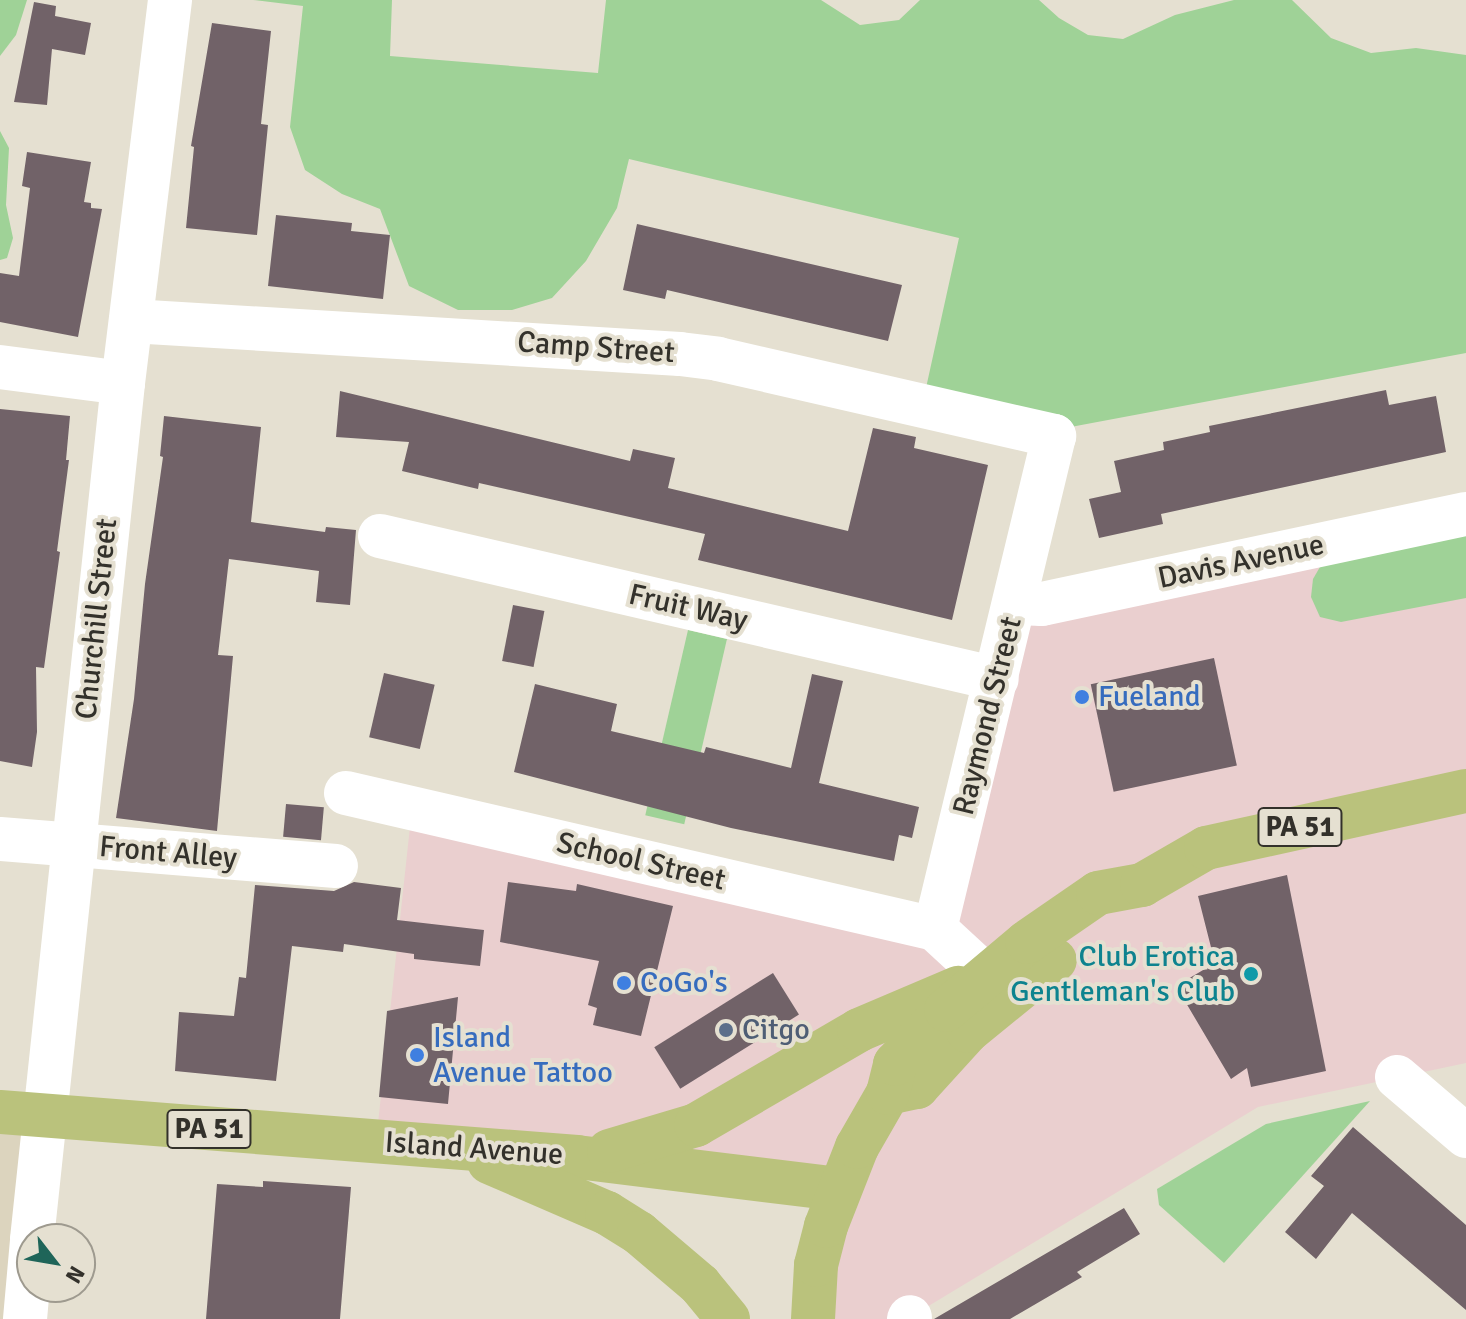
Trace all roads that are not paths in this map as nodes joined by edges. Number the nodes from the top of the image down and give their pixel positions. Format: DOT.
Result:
graph roads {
  1 [pos="170,0"];
  2 [pos="131,321"];
  3 [pos="0,367"];
  4 [pos="123,383"];
  5 [pos="1054,436"];
  6 [pos="1466,514"];
  7 [pos="380,536"];
  8 [pos="1016,603"];
  9 [pos="997,679"];
  10 [pos="1466,791"];
  11 [pos="346,793"];
  12 [pos="0,839"];
  13 [pos="73,845"];
  14 [pos="336,866"];
  15 [pos="1142,885"];
  16 [pos="935,929"];
  17 [pos="986,976"];
  18 [pos="1397,1077"];
  19 [pos="888,1093"];
  20 [pos="0,1112"];
  21 [pos="43,1115"];
  22 [pos="1466,1136"];
  23 [pos="457,1148"];
  24 [pos="577,1157"];
  25 [pos="839,1189"];
  26 [pos="33,1223"];
  27 [pos="728,1319"];
  28 [pos="813,1319"];
  1 -- 2 [label="street, Churchill Street"];
  2 -- 4 [label="street, Churchill Street"];
  2 -- 5 [label="street, Camp Street"];
  3 -- 4 [label="street"];
  4 -- 13 [label="street, Churchill Street"];
  5 -- 8 [label="street, Raymond Street"];
  6 -- 8 [label="street, Davis Avenue"];
  7 -- 9 [label="street, Fruit Way"];
  8 -- 9 [label="street, Raymond Street"];
  9 -- 16 [label="street, Raymond Street"];
  10 -- 15 [label="main road, PA 51"];
  11 -- 16 [label="street, School Street"];
  12 -- 13 [label="street, Front Alley"];
  13 -- 14 [label="street, Front Alley"];
  13 -- 21 [label="street, Churchill Street"];
  15 -- 17 [label="main road, PA 51"];
  15 -- 19 [label="main road, PA 51"];
  16 -- 17 [label="street"];
  17 -- 19 [label="main road, PA 51"];
  17 -- 24 [label="main road"];
  18 -- 22 [label="street"];
  19 -- 25 [label="main road, PA 51"];
  20 -- 21 [label="main road, Island Avenue / PA 51"];
  21 -- 23 [label="main road, Island Avenue / PA 51"];
  21 -- 26 [label="street, Churchill Street"];
  23 -- 24 [label="main road, Island Avenue / PA 51"];
  23 -- 27 [label="main road"];
  24 -- 25 [label="main road, Island Avenue / PA 51"];
  25 -- 28 [label="main road"];
}
